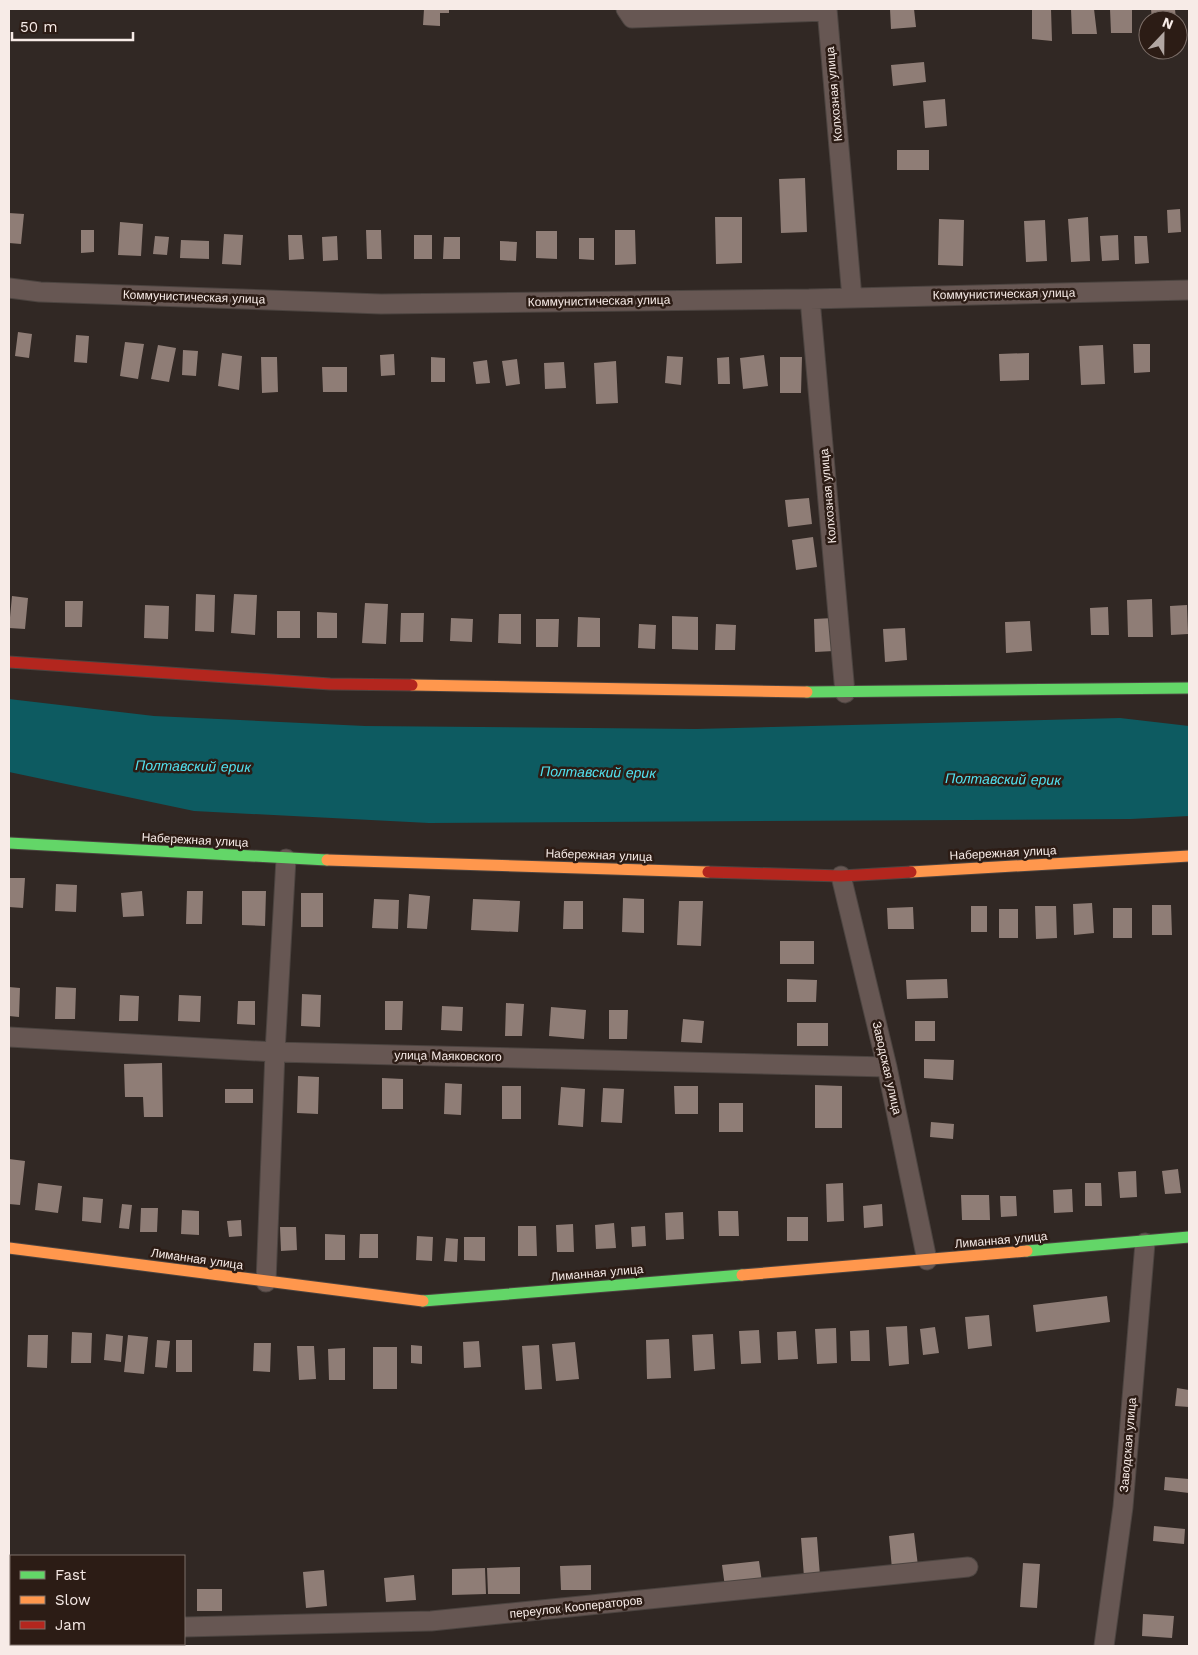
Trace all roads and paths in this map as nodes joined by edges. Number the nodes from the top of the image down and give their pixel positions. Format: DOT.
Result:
graph roads {
  1 [pos="626,9"];
  2 [pos="827,10"];
  3 [pos="9,288"];
  4 [pos="1189,290"];
  5 [pos="852,298"];
  6 [pos="810,299"];
  7 [pos="9,662"];
  8 [pos="1189,688"];
  9 [pos="845,693"];
  10 [pos="9,843"];
  11 [pos="1189,856"];
  12 [pos="286,859"];
  13 [pos="841,876"];
  14 [pos="9,1037"];
  15 [pos="275,1052"];
  16 [pos="887,1068"];
  17 [pos="1189,1237"];
  18 [pos="1145,1242"];
  19 [pos="9,1248"];
  20 [pos="927,1260"];
  21 [pos="266,1282"];
  22 [pos="968,1567"];
  23 [pos="185,1627"];
  24 [pos="1104,1646"];
  1 -- 2 [label="street"];
  2 -- 5 [label="street, Колхозная улица"];
  3 -- 6 [label="street, Коммунистическая улица"];
  4 -- 5 [label="street, Коммунистическая улица"];
  5 -- 6 [label="street, Коммунистическая улица"];
  6 -- 9 [label="street, Колхозная улица"];
  7 -- 9 [label="street"];
  8 -- 9 [label="street"];
  10 -- 12 [label="street, Набережная улица"];
  11 -- 13 [label="street, Набережная улица"];
  12 -- 13 [label="street, Набережная улица"];
  12 -- 15 [label="street"];
  13 -- 16 [label="street, Заводская улица"];
  14 -- 15 [label="street, улица Маяковского"];
  15 -- 16 [label="street, улица Маяковского"];
  15 -- 21 [label="street"];
  16 -- 20 [label="street, Заводская улица"];
  17 -- 18 [label="street, Лиманная улица"];
  18 -- 20 [label="street, Лиманная улица"];
  18 -- 24 [label="street, Заводская улица"];
  19 -- 21 [label="street, Лиманная улица"];
  20 -- 21 [label="street, Лиманная улица"];
  22 -- 23 [label="street, переулок Кооператоров"];
}
